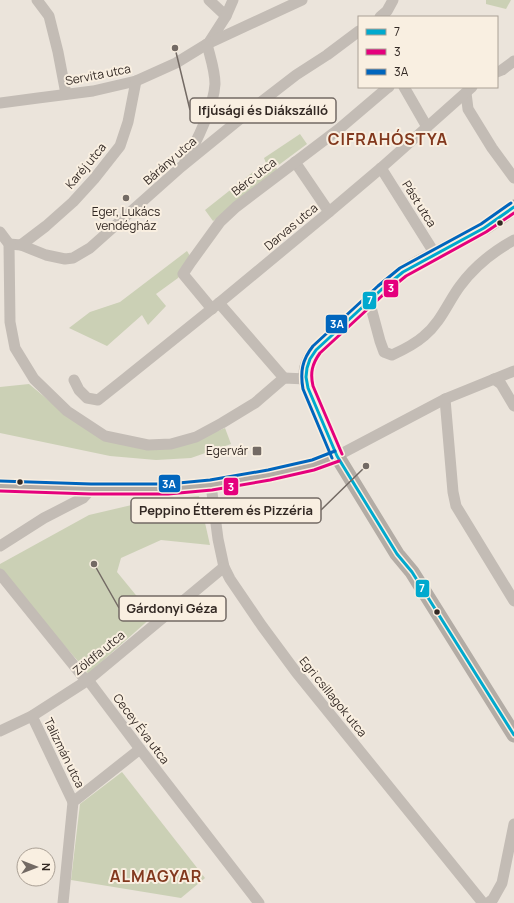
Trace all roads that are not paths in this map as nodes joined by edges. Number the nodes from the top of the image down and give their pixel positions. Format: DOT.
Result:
graph roads {
  1 [pos="37,0"];
  2 [pos="209,0"];
  3 [pos="233,0"];
  4 [pos="302,0"];
  5 [pos="393,0"];
  6 [pos="226,16"];
  7 [pos="381,16"];
  8 [pos="358,32"];
  9 [pos="207,44"];
  10 [pos="514,60"];
  11 [pos="498,72"];
  12 [pos="136,81"];
  13 [pos="388,88"];
  14 [pos="405,88"];
  15 [pos="469,90"];
  16 [pos="66,94"];
  17 [pos="0,103"];
  18 [pos="427,127"];
  19 [pos="295,162"];
  20 [pos="181,167"];
  21 [pos="381,168"];
  22 [pos="514,178"];
  23 [pos="514,207"];
  24 [pos="329,212"];
  25 [pos="0,232"];
  26 [pos="514,240"];
  27 [pos="9,244"];
  28 [pos="21,246"];
  29 [pos="435,254"];
  30 [pos="4,294"];
  31 [pos="369,300"];
  32 [pos="215,306"];
  33 [pos="514,371"];
  34 [pos="284,378"];
  35 [pos="306,379"];
  36 [pos="494,379"];
  37 [pos="74,380"];
  38 [pos="445,399"];
  39 [pos="514,406"];
  40 [pos="337,456"];
  41 [pos="211,485"];
  42 [pos="0,486"];
  43 [pos="91,489"];
  44 [pos="0,546"];
  45 [pos="224,567"];
  46 [pos="0,574"];
  47 [pos="514,601"];
  48 [pos="88,680"];
  49 [pos="32,716"];
  50 [pos="0,731"];
  51 [pos="514,735"];
  52 [pos="140,749"];
  53 [pos="73,802"];
  54 [pos="514,824"];
  55 [pos="63,903"];
  56 [pos="259,903"];
  57 [pos="483,903"];
  58 [pos="488,903"];
  1 -- 16 [label="street"];
  2 -- 6 [label="street"];
  3 -- 6 [label="street"];
  4 -- 9 [label="street, Servita utca"];
  5 -- 7 [label="street"];
  6 -- 9 [label="street"];
  8 -- 20 [label="street, Bárány utca"];
  9 -- 12 [label="street, Servita utca"];
  9 -- 20 [label="street"];
  10 -- 11 [label="street"];
  12 -- 16 [label="street, Servita utca"];
  12 -- 28 [label="street, Karéj utca"];
  13 -- 19 [label="street, Bérc utca"];
  14 -- 18 [label="street"];
  15 -- 18 [label="street, Darvas utca"];
  15 -- 22 [label="street"];
  16 -- 17 [label="street, Servita utca"];
  18 -- 21 [label="street, Darvas utca"];
  19 -- 24 [label="street"];
  19 -- 32 [label="street, Bérc utca"];
  20 -- 28 [label="street, Bárány utca"];
  21 -- 24 [label="street, Darvas utca"];
  21 -- 29 [label="street, Pást utca"];
  23 -- 29 [label="main road"];
  24 -- 32 [label="street, Darvas utca"];
  25 -- 27 [label="street"];
  26 -- 31 [label="street"];
  27 -- 28 [label="street, Bárány utca"];
  27 -- 30 [label="street"];
  29 -- 31 [label="main road"];
  30 -- 34 [label="street"];
  31 -- 35 [label="main road"];
  32 -- 34 [label="street"];
  32 -- 37 [label="street, Darvas utca"];
  33 -- 36 [label="street"];
  34 -- 35 [label="street"];
  35 -- 40 [label="main road"];
  36 -- 38 [label="street"];
  36 -- 39 [label="street"];
  38 -- 40 [label="street"];
  38 -- 47 [label="street"];
  40 -- 41 [label="main road"];
  40 -- 51 [label="main road"];
  41 -- 43 [label="main road"];
  41 -- 45 [label="street, Egri csillagok utca"];
  42 -- 43 [label="main road"];
  43 -- 44 [label="street"];
  45 -- 48 [label="street, Zöldfa utca"];
  45 -- 57 [label="street, Egri csillagok utca"];
  46 -- 48 [label="street, Cecey Éva utca"];
  48 -- 49 [label="street, Zöldfa utca"];
  48 -- 52 [label="street, Cecey Éva utca"];
  49 -- 50 [label="street, Zöldfa utca"];
  49 -- 53 [label="street, Talizmán utca"];
  52 -- 53 [label="street, Talizmán utca"];
  52 -- 56 [label="street, Cecey Éva utca"];
  53 -- 55 [label="street, Talizmán utca"];
  54 -- 58 [label="street"];
}
